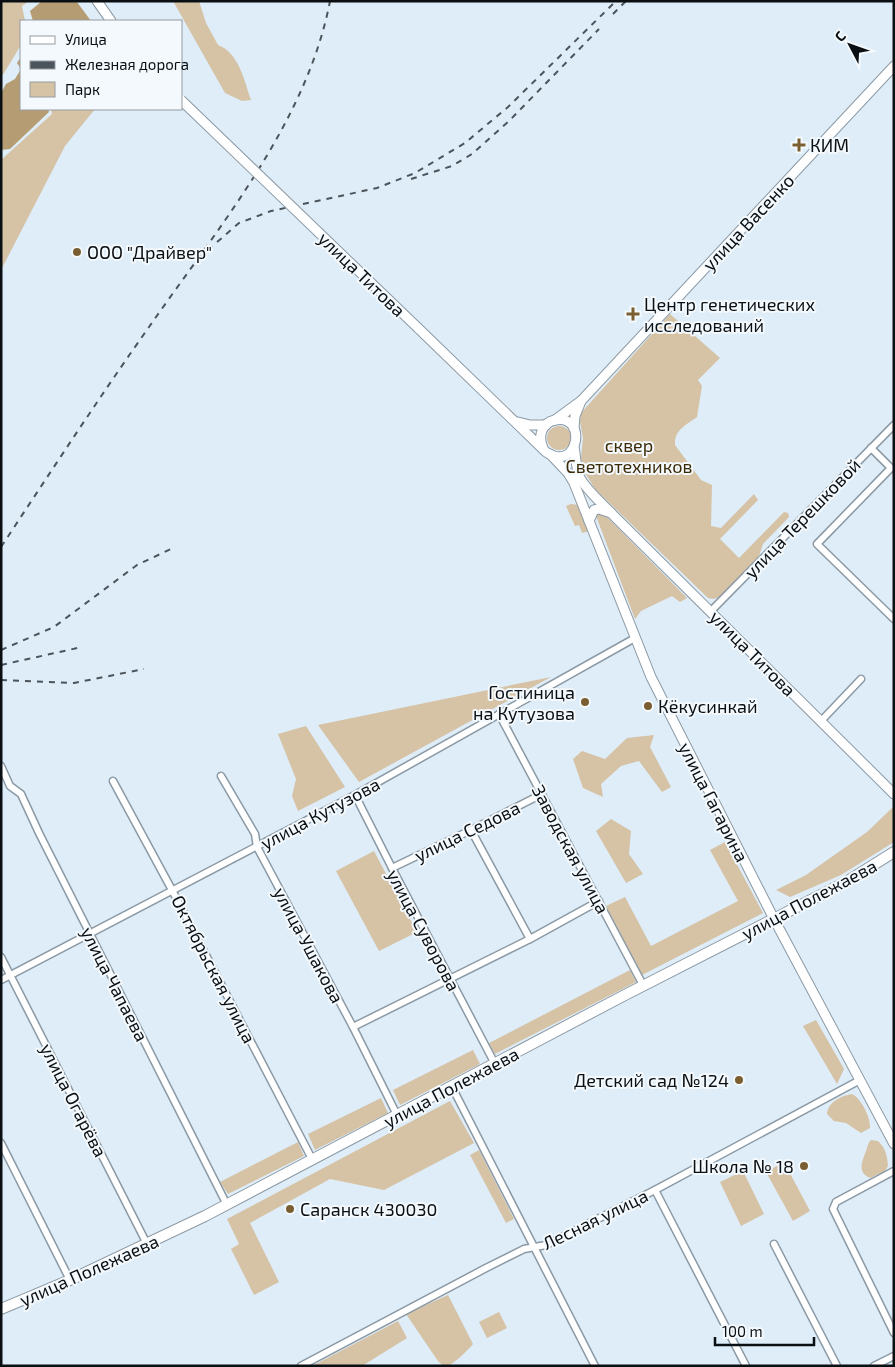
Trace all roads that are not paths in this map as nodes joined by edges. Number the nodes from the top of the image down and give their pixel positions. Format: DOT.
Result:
graph roads {
  1 [pos="97,1"];
  2 [pos="110,20"];
  3 [pos="894,66"];
  4 [pos="182,101"];
  5 [pos="581,401"];
  6 [pos="555,420"];
  7 [pos="515,422"];
  8 [pos="546,425"];
  9 [pos="894,425"];
  10 [pos="574,428"];
  11 [pos="574,447"];
  12 [pos="871,448"];
  13 [pos="547,451"];
  14 [pos="577,469"];
  15 [pos="580,496"];
  16 [pos="612,513"];
  17 [pos="589,521"];
  18 [pos="710,612"];
  19 [pos="894,619"];
  20 [pos="635,638"];
  21 [pos="861,679"];
  22 [pos="500,714"];
  23 [pos="821,721"];
  24 [pos="1,766"];
  25 [pos="221,776"];
  26 [pos="113,781"];
  27 [pos="542,794"];
  28 [pos="894,794"];
  29 [pos="355,795"];
  30 [pos="471,830"];
  31 [pos="257,846"];
  32 [pos="894,852"];
  33 [pos="392,868"];
  34 [pos="172,890"];
  35 [pos="599,901"];
  36 [pos="774,919"];
  37 [pos="89,933"];
  38 [pos="530,939"];
  39 [pos="1,957"];
  40 [pos="10,975"];
  41 [pos="450,978"];
  42 [pos="1,980"];
  43 [pos="643,985"];
  44 [pos="353,1027"];
  45 [pos="495,1064"];
  46 [pos="860,1080"];
  47 [pos="452,1085"];
  48 [pos="397,1115"];
  49 [pos="1,1143"];
  50 [pos="894,1144"];
  51 [pos="312,1159"];
  52 [pos="894,1171"];
  53 [pos="656,1190"];
  54 [pos="227,1205"];
  55 [pos="147,1244"];
  56 [pos="774,1244"];
  57 [pos="535,1248"];
  58 [pos="70,1280"];
  59 [pos="1,1309"];
  60 [pos="894,1333"];
  61 [pos="894,1356"];
  62 [pos="301,1366"];
  63 [pos="595,1366"];
  64 [pos="746,1366"];
  65 [pos="837,1366"];
  66 [pos="874,1366"];
  1 -- 2 [label="main road"];
  3 -- 5 [label="main road, улица Васенко"];
  4 -- 7 [label="main road, улица Титова, bridge"];
  5 -- 6 [label="main road, улица Васенко"];
  5 -- 10 [label="main road, улица Васенко"];
  6 -- 8 [label="main road"];
  6 -- 10 [label="main road"];
  7 -- 8 [label="main road"];
  7 -- 13 [label="main road, улица Титова"];
  8 -- 13 [label="main road"];
  9 -- 12 [label="street, улица Терешковой"];
  10 -- 11 [label="main road"];
  11 -- 13 [label="main road"];
  11 -- 14 [label="main road, улица Титова"];
  12 -- 18 [label="street, улица Терешковой"];
  12 -- 19 [label="street"];
  13 -- 15 [label="main road, улица Гагарина"];
  14 -- 15 [label="main road"];
  14 -- 16 [label="main road, улица Титова"];
  15 -- 17 [label="main road, улица Гагарина"];
  16 -- 17 [label="main road"];
  16 -- 18 [label="main road, улица Титова"];
  17 -- 20 [label="main road, улица Гагарина"];
  18 -- 23 [label="main road, улица Титова"];
  20 -- 22 [label="street, улица Кутузова"];
  20 -- 36 [label="main road, улица Гагарина"];
  21 -- 23 [label="street"];
  22 -- 27 [label="street, Заводская улица"];
  22 -- 29 [label="street, улица Кутузова"];
  23 -- 28 [label="main road, улица Титова"];
  24 -- 37 [label="street, улица Чапаева"];
  25 -- 31 [label="street, улица Ушакова"];
  26 -- 34 [label="street, Октябрьская улица"];
  27 -- 30 [label="street, улица Седова"];
  27 -- 35 [label="street, Заводская улица"];
  29 -- 31 [label="street, улица Кутузова"];
  29 -- 33 [label="street, улица Суворова"];
  30 -- 33 [label="street, улица Седова"];
  30 -- 38 [label="street"];
  31 -- 34 [label="street, улица Кутузова"];
  31 -- 44 [label="street, улица Ушакова"];
  32 -- 36 [label="main road, улица Полежаева"];
  33 -- 41 [label="street, улица Суворова"];
  34 -- 37 [label="street, улица Кутузова"];
  34 -- 51 [label="street, Октябрьская улица"];
  35 -- 38 [label="street"];
  35 -- 43 [label="street, Заводская улица"];
  36 -- 43 [label="main road, улица Полежаева"];
  36 -- 46 [label="main road, улица Гагарина"];
  37 -- 40 [label="street, улица Кутузова"];
  37 -- 54 [label="street, улица Чапаева"];
  38 -- 41 [label="street"];
  39 -- 40 [label="street, улица Огарёва"];
  40 -- 42 [label="street, улица Кутузова"];
  40 -- 55 [label="street, улица Огарёва"];
  41 -- 44 [label="street"];
  41 -- 45 [label="street, улица Суворова"];
  43 -- 45 [label="main road, улица Полежаева"];
  44 -- 48 [label="street, улица Ушакова"];
  45 -- 47 [label="main road, улица Полежаева"];
  46 -- 50 [label="main road, улица Гагарина"];
  46 -- 53 [label="street, Лесная улица"];
  47 -- 48 [label="main road, улица Полежаева"];
  47 -- 57 [label="street"];
  48 -- 51 [label="main road, улица Полежаева"];
  49 -- 58 [label="street"];
  51 -- 54 [label="main road, улица Полежаева"];
  52 -- 60 [label="street"];
  53 -- 57 [label="street, Лесная улица"];
  53 -- 64 [label="street"];
  54 -- 55 [label="main road, улица Полежаева"];
  55 -- 58 [label="main road, улица Полежаева"];
  56 -- 65 [label="street"];
  57 -- 62 [label="street, Лесная улица"];
  57 -- 63 [label="street"];
  58 -- 59 [label="main road, улица Полежаева"];
  61 -- 66 [label="street"];
}
